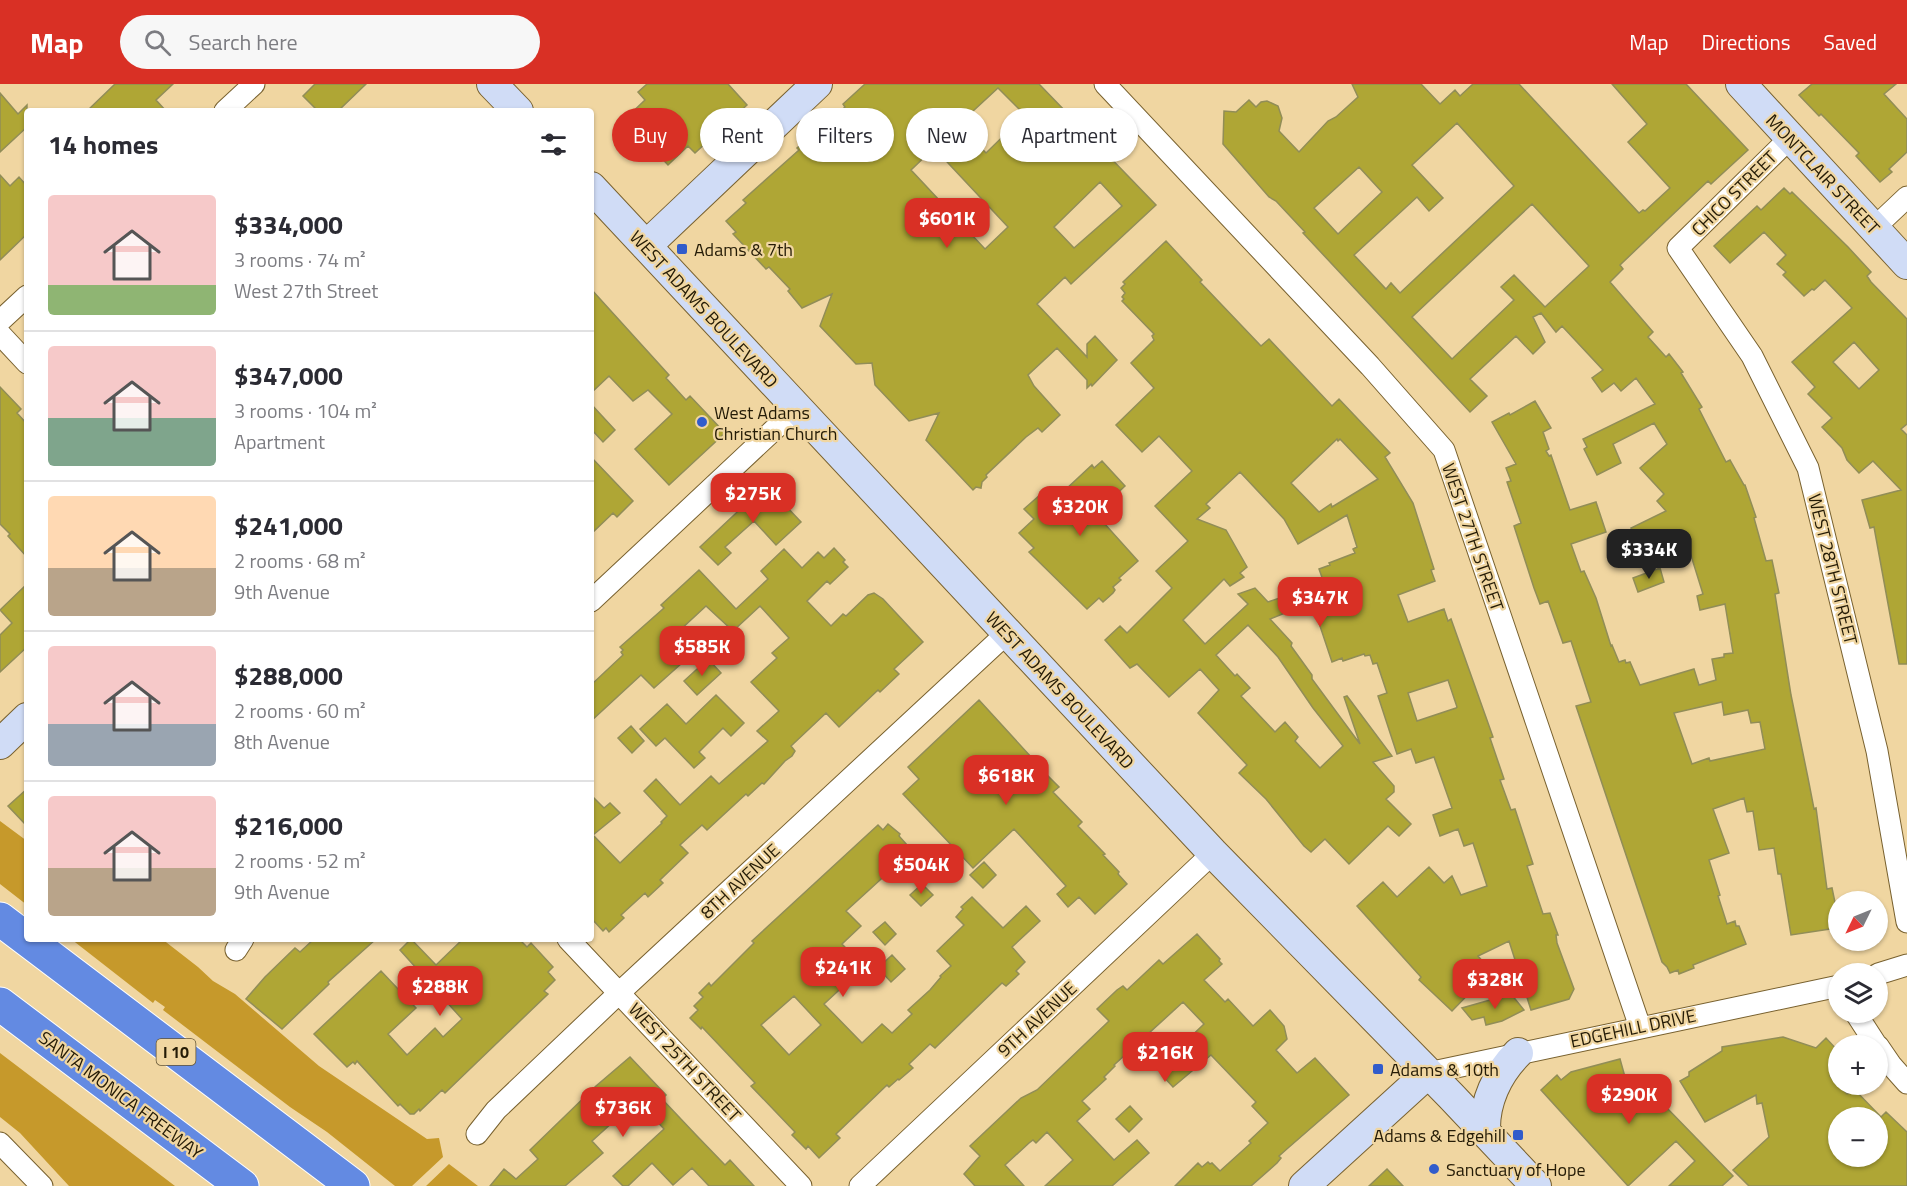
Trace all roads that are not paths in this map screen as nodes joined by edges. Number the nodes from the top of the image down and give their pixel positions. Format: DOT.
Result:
graph roads {
  1 [pos="254,84"];
  2 [pos="492,84"];
  3 [pos="818,84"];
  4 [pos="1105,84"];
  5 [pos="1741,84"];
  6 [pos="228,108"];
  7 [pos="515,108"];
  8 [pos="1790,138"];
  9 [pos="594,191"];
  10 [pos="1907,197"];
  11 [pos="1873,229"];
  12 [pos="646,246"];
  13 [pos="1678,248"];
  14 [pos="1907,264"];
  15 [pos="24,299"];
  16 [pos="0,321"];
  17 [pos="0,334"];
  18 [pos="24,360"];
  19 [pos="796,409"];
  20 [pos="594,598"];
  21 [pos="1007,633"];
  22 [pos="24,721"];
  23 [pos="0,744"];
  24 [pos="1213,853"];
  25 [pos="0,919"];
  26 [pos="1907,922"];
  27 [pos="24,937"];
  28 [pos="30,942"];
  29 [pos="571,942"];
  30 [pos="1907,965"];
  31 [pos="1888,971"];
  32 [pos="1828,988"];
  33 [pos="619,993"];
  34 [pos="0,1004"];
  35 [pos="1640,1027"];
  36 [pos="1518,1053"];
  37 [pos="1888,1061"];
  38 [pos="1428,1072"];
  39 [pos="1907,1083"];
  40 [pos="1485,1132"];
  41 [pos="477,1134"];
  42 [pos="3,1149"];
  43 [pos="42,1186"];
  44 [pos="242,1186"];
  45 [pos="353,1186"];
  46 [pos="801,1186"];
  47 [pos="860,1186"];
  48 [pos="1304,1186"];
  49 [pos="1536,1186"];
  1 -- 6 [label="street"];
  2 -- 7 [label="main road"];
  3 -- 12 [label="main road"];
  4 -- 35 [label="street, WEST 27TH STREET"];
  5 -- 8 [label="main road, MONTCLAIR STREET"];
  8 -- 11 [label="main road, MONTCLAIR STREET"];
  8 -- 13 [label="street, CHICO STREET"];
  9 -- 12 [label="main road, WEST ADAMS BOULEVARD"];
  10 -- 11 [label="street"];
  11 -- 14 [label="main road, MONTCLAIR STREET"];
  12 -- 19 [label="main road, WEST ADAMS BOULEVARD"];
  13 -- 26 [label="street, WEST 28TH STREET"];
  15 -- 16 [label="street"];
  17 -- 18 [label="street"];
  19 -- 20 [label="street"];
  19 -- 21 [label="main road, WEST ADAMS BOULEVARD"];
  21 -- 24 [label="main road, WEST ADAMS BOULEVARD"];
  21 -- 33 [label="street, 8TH AVENUE"];
  22 -- 23 [label="main road"];
  24 -- 38 [label="main road, WEST ADAMS BOULEVARD"];
  24 -- 47 [label="street, 9TH AVENUE"];
  25 -- 27 [label="highway, I 10"];
  28 -- 45 [label="highway, I 10"];
  29 -- 33 [label="street, WEST 25TH STREET"];
  30 -- 31 [label="street"];
  32 -- 35 [label="street, EDGEHILL DRIVE"];
  33 -- 41 [label="street, 8TH AVENUE"];
  33 -- 46 [label="street, WEST 25TH STREET"];
  34 -- 44 [label="highway, SANTA MONICA FREEWAY"];
  35 -- 36 [label="street, EDGEHILL DRIVE"];
  36 -- 38 [label="street, EDGEHILL DRIVE"];
  36 -- 40 [label="main road"];
  37 -- 39 [label="street"];
  38 -- 40 [label="main road, WEST ADAMS BOULEVARD"];
  38 -- 48 [label="main road"];
  40 -- 49 [label="main road, WEST ADAMS BOULEVARD"];
  42 -- 43 [label="street"];
}
